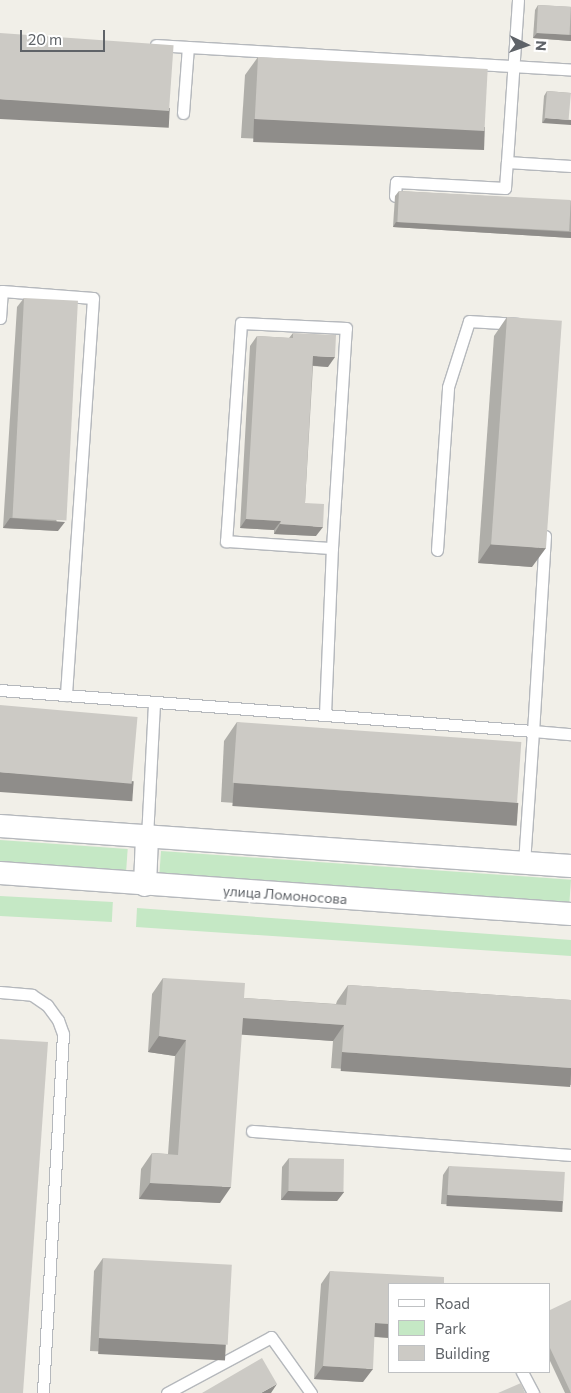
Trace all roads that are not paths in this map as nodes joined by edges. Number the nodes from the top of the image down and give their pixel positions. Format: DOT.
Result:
graph roads {
  1 [pos="518,0"];
  2 [pos="148,44"];
  3 [pos="188,47"];
  4 [pos="514,68"];
  5 [pos="571,70"];
  6 [pos="183,112"];
  7 [pos="507,162"];
  8 [pos="571,166"];
  9 [pos="395,196"];
  10 [pos="0,318"];
  11 [pos="533,324"];
  12 [pos="546,519"];
  13 [pos="332,548"];
  14 [pos="437,550"];
  15 [pos="0,690"];
  16 [pos="66,695"];
  17 [pos="154,702"];
  18 [pos="325,714"];
  19 [pos="533,731"];
  20 [pos="571,734"];
  21 [pos="0,826"];
  22 [pos="147,838"];
  23 [pos="524,863"];
  24 [pos="571,866"];
  25 [pos="0,874"];
  26 [pos="145,885"];
  27 [pos="571,914"];
  28 [pos="0,992"];
  29 [pos="252,1132"];
  30 [pos="571,1155"];
  31 [pos="523,1373"];
  32 [pos="43,1393"];
  33 [pos="167,1393"];
  34 [pos="310,1393"];
  35 [pos="533,1393"];
  1 -- 4 [label="lane"];
  2 -- 3 [label="lane"];
  3 -- 4 [label="lane"];
  3 -- 6 [label="lane"];
  4 -- 5 [label="lane"];
  4 -- 7 [label="lane"];
  7 -- 8 [label="lane"];
  7 -- 9 [label="lane"];
  10 -- 16 [label="lane"];
  11 -- 14 [label="lane"];
  12 -- 19 [label="lane"];
  13 -- 13 [label="lane"];
  13 -- 18 [label="lane"];
  15 -- 16 [label="lane"];
  16 -- 17 [label="lane"];
  17 -- 18 [label="lane"];
  17 -- 22 [label="lane"];
  18 -- 19 [label="lane"];
  19 -- 20 [label="lane"];
  19 -- 23 [label="lane"];
  21 -- 22 [label="street"];
  22 -- 23 [label="street"];
  22 -- 26 [label="street"];
  23 -- 24 [label="street"];
  25 -- 26 [label="street, улица Ломоносова"];
  26 -- 27 [label="street, улица Ломоносова"];
  28 -- 32 [label="lane"];
  29 -- 30 [label="lane"];
  31 -- 35 [label="lane"];
  33 -- 34 [label="lane"];
}
